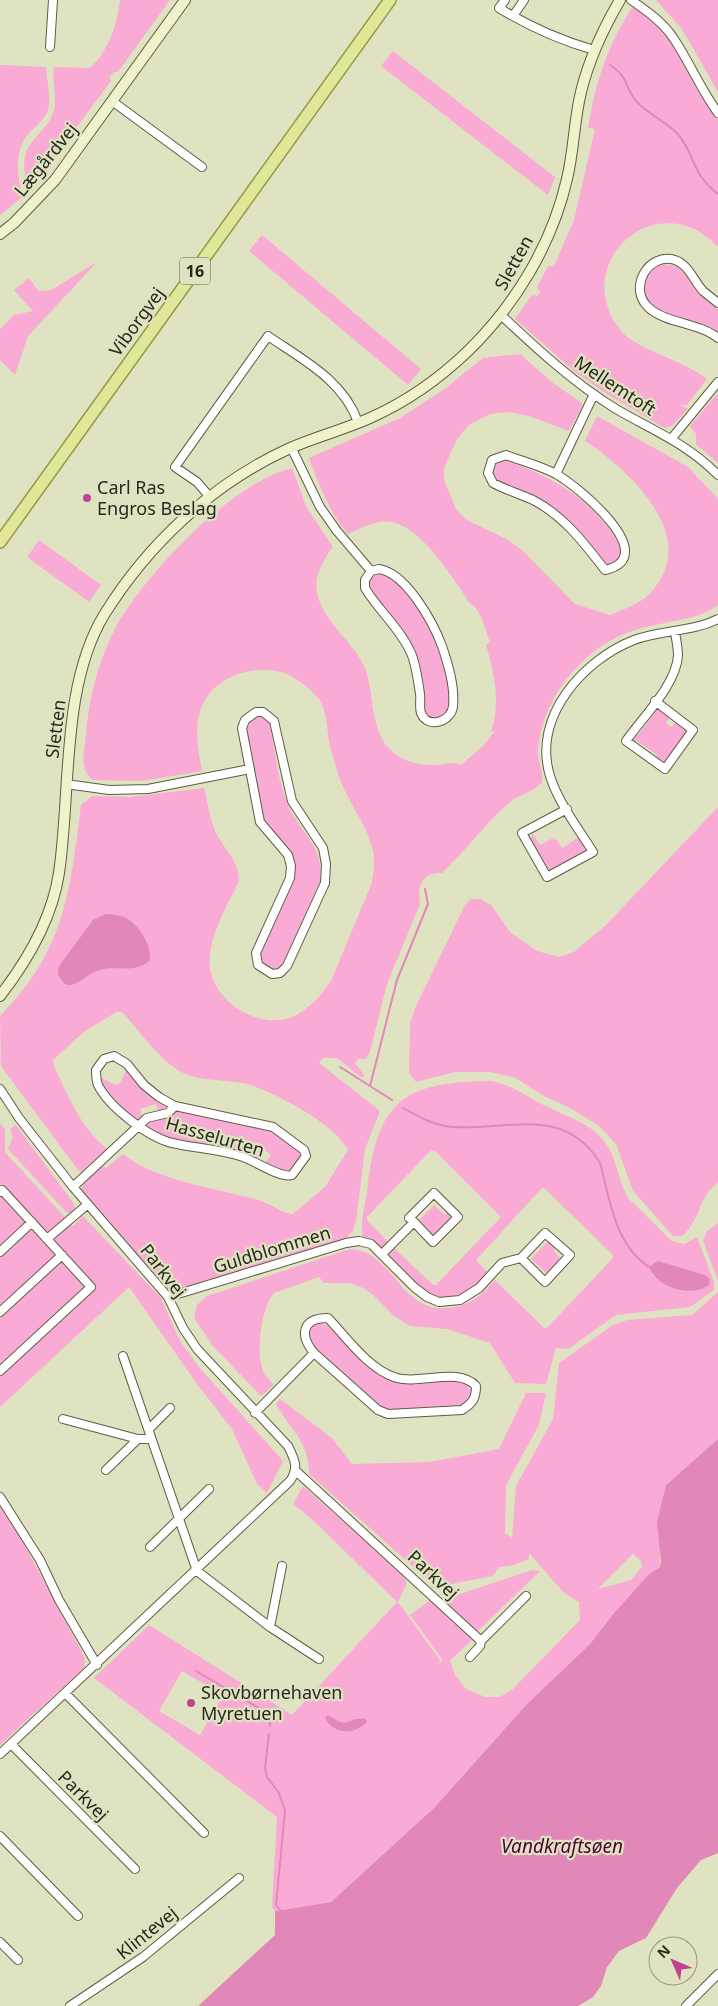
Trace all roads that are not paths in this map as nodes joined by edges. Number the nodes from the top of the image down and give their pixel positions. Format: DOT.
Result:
graph roads {
  1 [pos="54,0"];
  2 [pos="185,0"];
  3 [pos="390,0"];
  4 [pos="505,0"];
  5 [pos="524,0"];
  6 [pos="620,0"];
  7 [pos="631,0"];
  8 [pos="512,16"];
  9 [pos="50,47"];
  10 [pos="594,50"];
  11 [pos="112,101"];
  12 [pos="718,113"];
  13 [pos="202,167"];
  14 [pos="0,234"];
  15 [pos="718,303"];
  16 [pos="501,315"];
  17 [pos="718,338"];
  18 [pos="718,382"];
  19 [pos="594,394"];
  20 [pos="358,422"];
  21 [pos="672,438"];
  22 [pos="292,447"];
  23 [pos="556,474"];
  24 [pos="718,475"];
  25 [pos="209,496"];
  26 [pos="0,542"];
  27 [pos="371,572"];
  28 [pos="718,619"];
  29 [pos="675,632"];
  30 [pos="655,701"];
  31 [pos="250,770"];
  32 [pos="66,784"];
  33 [pos="567,809"];
  34 [pos="0,996"];
  35 [pos="0,1090"];
  36 [pos="175,1106"];
  37 [pos="139,1127"];
  38 [pos="73,1187"];
  39 [pos="0,1192"];
  40 [pos="88,1204"];
  41 [pos="32,1222"];
  42 [pos="414,1222"];
  43 [pos="47,1239"];
  44 [pos="0,1252"];
  45 [pos="382,1254"];
  46 [pos="62,1255"];
  47 [pos="521,1258"];
  48 [pos="168,1297"];
  49 [pos="0,1312"];
  50 [pos="314,1353"];
  51 [pos="123,1356"];
  52 [pos="0,1371"];
  53 [pos="170,1408"];
  54 [pos="255,1412"];
  55 [pos="63,1419"];
  56 [pos="149,1429"];
  57 [pos="138,1439"];
  58 [pos="151,1439"];
  59 [pos="106,1470"];
  60 [pos="296,1472"];
  61 [pos="209,1488"];
  62 [pos="0,1497"];
  63 [pos="180,1519"];
  64 [pos="150,1547"];
  65 [pos="282,1566"];
  66 [pos="197,1571"];
  67 [pos="526,1596"];
  68 [pos="270,1627"];
  69 [pos="481,1641"];
  70 [pos="470,1657"];
  71 [pos="319,1659"];
  72 [pos="96,1665"];
  73 [pos="66,1694"];
  74 [pos="11,1744"];
  75 [pos="0,1754"];
  76 [pos="204,1833"];
  77 [pos="0,1836"];
  78 [pos="135,1869"];
  79 [pos="239,1878"];
  80 [pos="78,1916"];
  81 [pos="0,1942"];
  82 [pos="18,1960"];
  83 [pos="718,1974"];
  84 [pos="70,2006"];
  85 [pos="686,2006"];
  1 -- 9 [label="street"];
  2 -- 11 [label="street, Lægårdvej"];
  3 -- 26 [label="main road, Viborgvej / 16"];
  4 -- 8 [label="street"];
  5 -- 8 [label="street"];
  6 -- 10 [label="street, Sletten"];
  7 -- 12 [label="street"];
  8 -- 10 [label="street"];
  10 -- 16 [label="street, Sletten"];
  11 -- 13 [label="street"];
  11 -- 14 [label="street, Lægårdvej"];
  15 -- 17 [label="street"];
  16 -- 19 [label="street, Mellemtoft"];
  16 -- 20 [label="street, Sletten"];
  18 -- 21 [label="street"];
  19 -- 21 [label="street, Mellemtoft"];
  19 -- 23 [label="street"];
  20 -- 22 [label="street, Sletten"];
  20 -- 25 [label="street"];
  21 -- 24 [label="street, Mellemtoft"];
  22 -- 25 [label="street, Sletten"];
  22 -- 27 [label="street"];
  23 -- 23 [label="street"];
  25 -- 32 [label="street, Sletten"];
  27 -- 27 [label="street"];
  28 -- 29 [label="street"];
  29 -- 30 [label="street"];
  29 -- 33 [label="street"];
  30 -- 30 [label="street"];
  31 -- 31 [label="street"];
  31 -- 32 [label="street"];
  32 -- 34 [label="street, Sletten"];
  33 -- 33 [label="street"];
  35 -- 38 [label="street, Parkvej"];
  36 -- 37 [label="street, Hasselurten"];
  36 -- 37 [label="street, Hasselurten"];
  36 -- 37 [label="street, Hasselurten"];
  37 -- 38 [label="street, Hasselurten"];
  38 -- 40 [label="street, Parkvej"];
  39 -- 41 [label="street"];
  40 -- 43 [label="street"];
  40 -- 48 [label="street, Parkvej"];
  41 -- 43 [label="street"];
  41 -- 44 [label="street"];
  42 -- 42 [label="street"];
  42 -- 45 [label="street"];
  43 -- 46 [label="street"];
  45 -- 47 [label="street, Guldblommen"];
  45 -- 48 [label="street, Guldblommen"];
  46 -- 49 [label="street"];
  46 -- 52 [label="street"];
  47 -- 47 [label="street, Guldblommen"];
  48 -- 54 [label="street, Parkvej"];
  50 -- 50 [label="street"];
  50 -- 54 [label="street"];
  51 -- 56 [label="street"];
  53 -- 56 [label="street"];
  54 -- 60 [label="street, Parkvej"];
  55 -- 57 [label="street"];
  56 -- 58 [label="street"];
  57 -- 58 [label="street"];
  57 -- 59 [label="street"];
  58 -- 63 [label="street"];
  60 -- 66 [label="street"];
  60 -- 69 [label="street, Parkvej"];
  61 -- 63 [label="street"];
  62 -- 72 [label="street"];
  63 -- 64 [label="street"];
  63 -- 66 [label="street"];
  65 -- 68 [label="street"];
  66 -- 68 [label="street"];
  66 -- 72 [label="street"];
  67 -- 69 [label="street"];
  68 -- 71 [label="street"];
  69 -- 70 [label="street"];
  72 -- 73 [label="street"];
  73 -- 74 [label="street"];
  73 -- 76 [label="street"];
  74 -- 75 [label="street"];
  74 -- 78 [label="street, Parkvej"];
  77 -- 80 [label="street"];
  79 -- 84 [label="street, Klintevej"];
  81 -- 82 [label="street"];
  83 -- 85 [label="street"];
}
